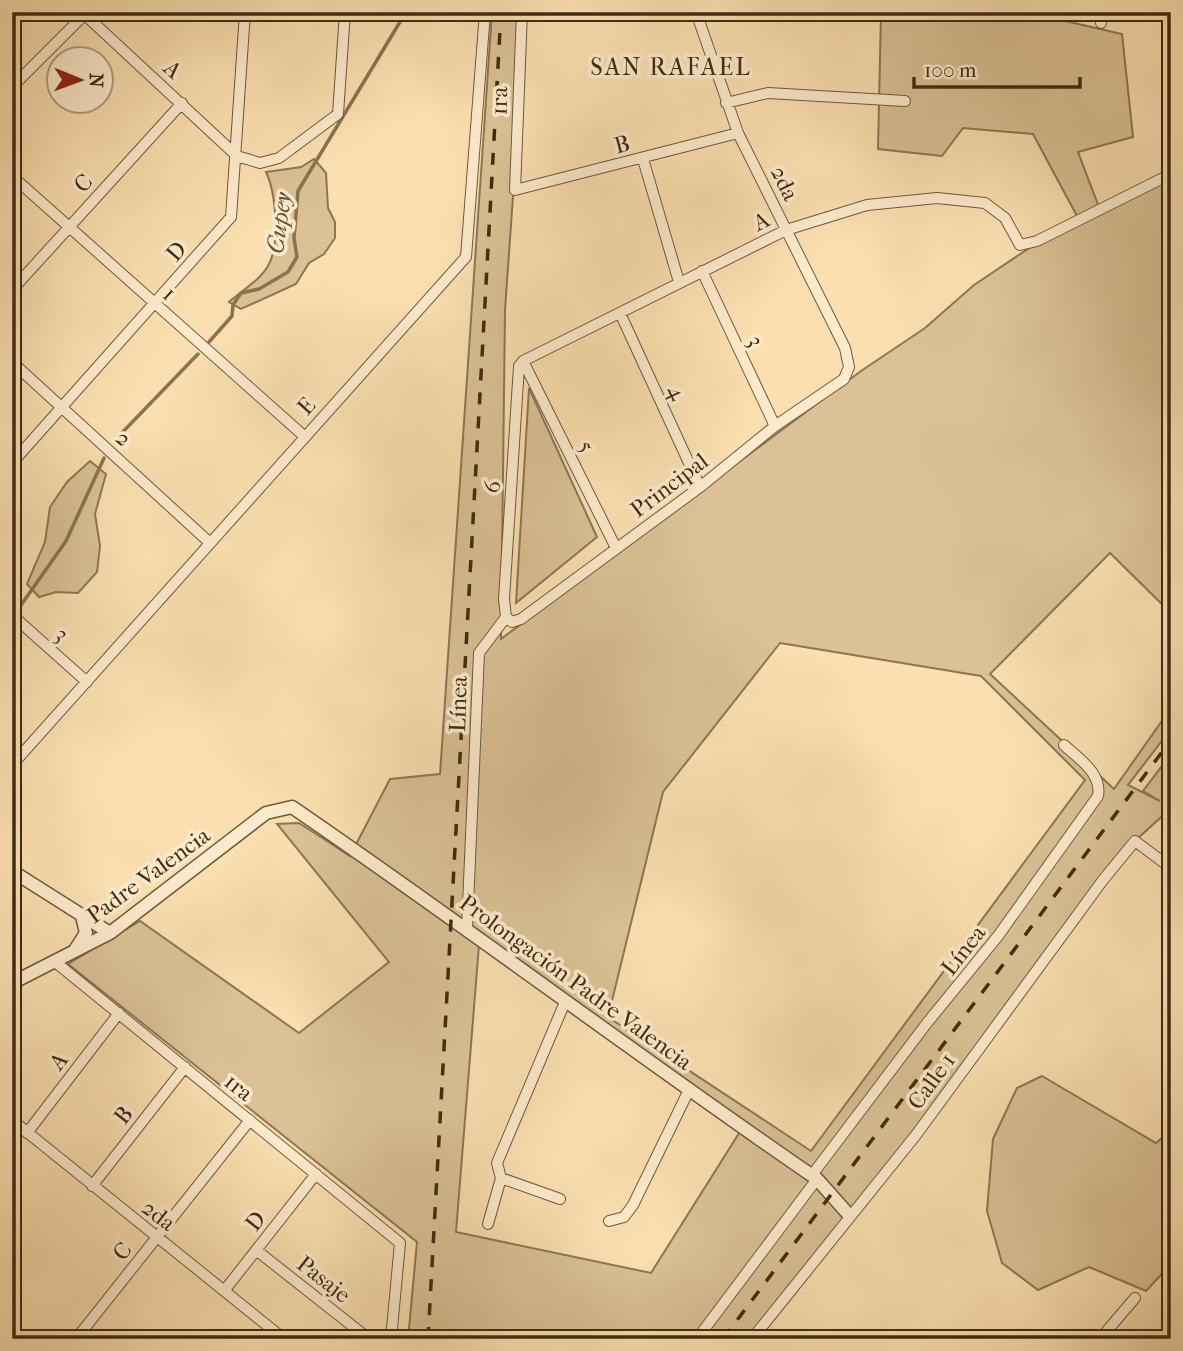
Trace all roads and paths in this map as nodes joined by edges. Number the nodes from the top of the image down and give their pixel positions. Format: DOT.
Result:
graph roads {
  1 [pos="245,12"];
  2 [pos="345,12"];
  3 [pos="485,12"];
  4 [pos="522,12"];
  5 [pos="696,12"];
  6 [pos="84,13"];
  7 [pos="12,87"];
  8 [pos="905,101"];
  9 [pos="182,103"];
  10 [pos="726,103"];
  11 [pos="738,133"];
  12 [pos="237,156"];
  13 [pos="643,159"];
  14 [pos="1171,174"];
  15 [pos="12,176"];
  16 [pos="515,190"];
  17 [pos="69,227"];
  18 [pos="786,230"];
  19 [pos="702,271"];
  20 [pos="680,282"];
  21 [pos="12,290"];
  22 [pos="154,306"];
  23 [pos="620,313"];
  24 [pos="523,361"];
  25 [pos="12,362"];
  26 [pos="849,367"];
  27 [pos="62,408"];
  28 [pos="775,426"];
  29 [pos="304,436"];
  30 [pos="12,463"];
  31 [pos="700,487"];
  32 [pos="209,542"];
  33 [pos="617,548"];
  34 [pos="12,615"];
  35 [pos="506,617"];
  36 [pos="87,682"];
  37 [pos="1064,745"];
  38 [pos="12,765"];
  39 [pos="266,813"];
  40 [pos="1171,868"];
  41 [pos="12,871"];
  42 [pos="82,916"];
  43 [pos="467,928"];
  44 [pos="110,933"];
  45 [pos="75,950"];
  46 [pos="54,961"];
  47 [pos="12,984"];
  48 [pos="565,1002"];
  49 [pos="119,1013"];
  50 [pos="185,1068"];
  51 [pos="689,1090"];
  52 [pos="12,1120"];
  53 [pos="250,1120"];
  54 [pos="27,1133"];
  55 [pos="316,1174"];
  56 [pos="814,1177"];
  57 [pos="501,1178"];
  58 [pos="92,1186"];
  59 [pos="560,1199"];
  60 [pos="849,1215"];
  61 [pos="609,1221"];
  62 [pos="488,1224"];
  63 [pos="157,1238"];
  64 [pos="256,1250"];
  65 [pos="224,1291"];
  66 [pos="1135,1297"];
  67 [pos="12,1329"];
  68 [pos="23,1339"];
  69 [pos="76,1339"];
  70 [pos="284,1339"];
  71 [pos="369,1339"];
  72 [pos="391,1339"];
  73 [pos="697,1339"];
  74 [pos="752,1339"];
  75 [pos="1100,1339"];
  1 -- 12 [label="street, D"];
  2 -- 12 [label="street"];
  3 -- 29 [label="street, E"];
  4 -- 16 [label="street, 1ra"];
  5 -- 10 [label="street, 2da"];
  6 -- 7 [label="street"];
  6 -- 9 [label="street, A"];
  8 -- 10 [label="street"];
  9 -- 12 [label="street, A"];
  9 -- 17 [label="street, C"];
  10 -- 11 [label="street, 2da"];
  11 -- 13 [label="street, B"];
  11 -- 18 [label="street, 2da"];
  12 -- 22 [label="street, D"];
  13 -- 16 [label="street, B"];
  13 -- 20 [label="street"];
  14 -- 18 [label="street, A"];
  15 -- 17 [label="street, 1"];
  17 -- 21 [label="street, C"];
  17 -- 22 [label="street, 1"];
  18 -- 19 [label="street, A"];
  18 -- 26 [label="street, 2da"];
  19 -- 20 [label="street, A"];
  19 -- 28 [label="street, 3"];
  20 -- 23 [label="street, A"];
  22 -- 27 [label="street, D"];
  22 -- 29 [label="street, 1"];
  23 -- 24 [label="street, A"];
  23 -- 31 [label="street, 4"];
  24 -- 33 [label="street, 5"];
  24 -- 35 [label="street, 6"];
  25 -- 27 [label="street, 2"];
  26 -- 28 [label="street, Principal"];
  27 -- 30 [label="street, D"];
  27 -- 32 [label="street, 2"];
  28 -- 31 [label="street, Principal"];
  29 -- 32 [label="street, E"];
  31 -- 33 [label="street, Principal"];
  32 -- 36 [label="street, E"];
  33 -- 35 [label="street, Principal"];
  34 -- 36 [label="street, 3"];
  35 -- 43 [label="street, Línea"];
  36 -- 38 [label="street, E"];
  37 -- 56 [label="street, Línea"];
  39 -- 43 [label="street, Prolongación Padre Valencia"];
  39 -- 44 [label="street, Padre Valencia"];
  40 -- 60 [label="street, Calle 1"];
  41 -- 42 [label="street"];
  42 -- 44 [label="street"];
  42 -- 45 [label="street"];
  43 -- 48 [label="street, Prolongación Padre Valencia"];
  44 -- 45 [label="street, Padre Valencia"];
  45 -- 46 [label="street, Padre Valencia"];
  46 -- 47 [label="street, Padre Valencia"];
  46 -- 49 [label="street, 1ra"];
  48 -- 51 [label="street, Prolongación Padre Valencia"];
  48 -- 57 [label="street"];
  49 -- 50 [label="street, 1ra"];
  49 -- 54 [label="street, A"];
  50 -- 53 [label="street, 1ra"];
  50 -- 58 [label="street, B"];
  51 -- 56 [label="street, Prolongación Padre Valencia"];
  51 -- 61 [label="street"];
  52 -- 54 [label="street, 2da"];
  53 -- 55 [label="street, 1ra"];
  53 -- 63 [label="street, C"];
  54 -- 58 [label="street, 2da"];
  55 -- 64 [label="street, D"];
  55 -- 72 [label="street, 1ra"];
  56 -- 60 [label="street, Prolongación Padre Valencia"];
  56 -- 73 [label="street, Línea"];
  57 -- 59 [label="street"];
  57 -- 62 [label="street"];
  58 -- 63 [label="street, 2da"];
  60 -- 74 [label="street, Calle 1"];
  63 -- 65 [label="street, 2da"];
  63 -- 69 [label="street, C"];
  64 -- 65 [label="street, D"];
  64 -- 71 [label="street, Pasaje"];
  65 -- 70 [label="street, 2da"];
  66 -- 75 [label="street"];
  67 -- 68 [label="street"];
}
